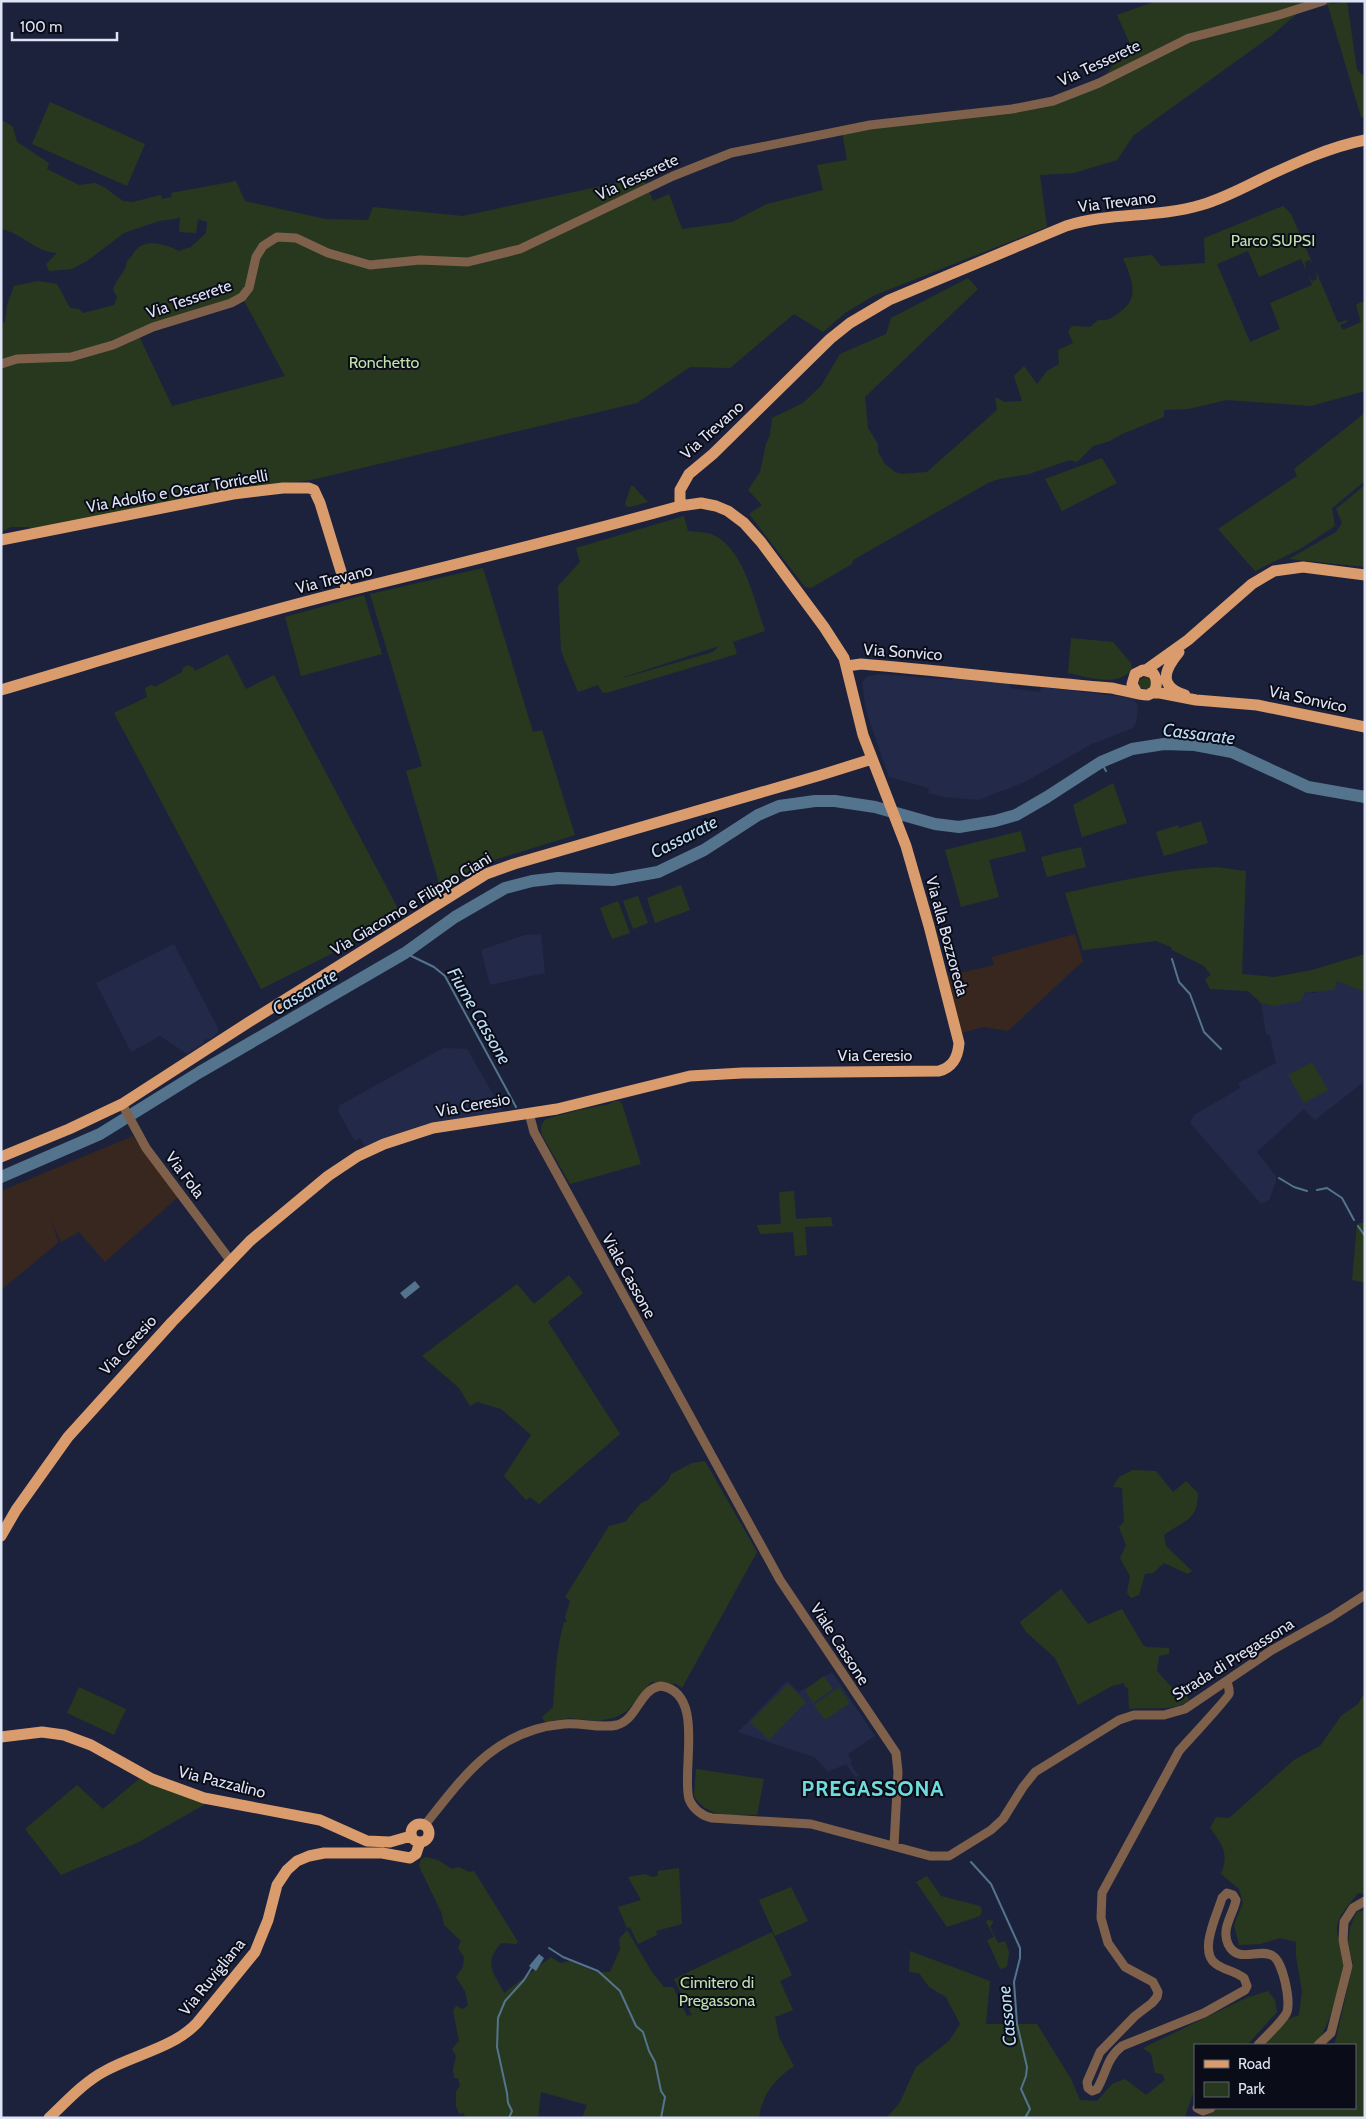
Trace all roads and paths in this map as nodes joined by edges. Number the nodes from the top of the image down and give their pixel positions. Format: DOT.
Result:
graph roads {
  1 [pos="1323,1"];
  2 [pos="1365,140"];
  3 [pos="1,364"];
  4 [pos="680,506"];
  5 [pos="1,540"];
  6 [pos="1365,575"];
  7 [pos="347,591"];
  8 [pos="1188,640"];
  9 [pos="847,666"];
  10 [pos="1146,670"];
  11 [pos="1133,677"];
  12 [pos="1112,688"];
  13 [pos="1,690"];
  14 [pos="1137,692"];
  15 [pos="1151,693"];
  16 [pos="1216,701"];
  17 [pos="1365,727"];
  18 [pos="872,759"];
  19 [pos="958,1054"];
  20 [pos="123,1107"];
  21 [pos="529,1113"];
  22 [pos="1,1157"];
  23 [pos="230,1260"];
  24 [pos="1,1536"];
  25 [pos="1365,1595"];
  26 [pos="1227,1682"];
  27 [pos="1,1737"];
  28 [pos="424,1826"];
  29 [pos="416,1839"];
  30 [pos="894,1846"];
  31 [pos="1365,1901"];
  32 [pos="1259,2044"];
  33 [pos="1319,2044"];
  34 [pos="49,2118"];
  1 -- 3 [label="street, Via Tesserete"];
  2 -- 4 [label="main road, Via Trevano"];
  4 -- 7 [label="main road, Via Trevano"];
  4 -- 9 [label="main road, Via Sonvico"];
  5 -- 7 [label="main road, Via Adolfo e Oscar Torricelli"];
  6 -- 8 [label="main road, Via Sonvico"];
  7 -- 13 [label="main road, Via Trevano"];
  8 -- 10 [label="main road, Via Sonvico"];
  8 -- 16 [label="main road, Via Sonvico"];
  9 -- 12 [label="main road, Via Sonvico"];
  9 -- 18 [label="main road"];
  10 -- 11 [label="main road"];
  10 -- 15 [label="main road"];
  11 -- 12 [label="main road"];
  11 -- 14 [label="main road"];
  12 -- 14 [label="main road, Via Sonvico"];
  14 -- 15 [label="main road"];
  15 -- 16 [label="main road, Via Sonvico"];
  16 -- 17 [label="main road, Via Sonvico"];
  18 -- 19 [label="main road, Via alla Bozzoreda"];
  18 -- 20 [label="main road, Via Giacomo e Filippo Ciani"];
  19 -- 21 [label="main road, Via Ceresio"];
  20 -- 22 [label="main road, Via Giacomo e Filippo Ciani"];
  20 -- 23 [label="street, Via Fola"];
  21 -- 23 [label="main road, Via Ceresio"];
  21 -- 30 [label="street, Viale Cassone"];
  23 -- 24 [label="main road, Via Ceresio"];
  25 -- 26 [label="street, Strada di Pregassona"];
  26 -- 30 [label="street, Strada di Pregassona"];
  26 -- 32 [label="street"];
  27 -- 29 [label="main road, Via Pazzalino"];
  28 -- 29 [label="main road"];
  28 -- 30 [label="street, Strada di Pregassona"];
  29 -- 34 [label="main road, Via Ruvigliana"];
  31 -- 33 [label="street"];
}
